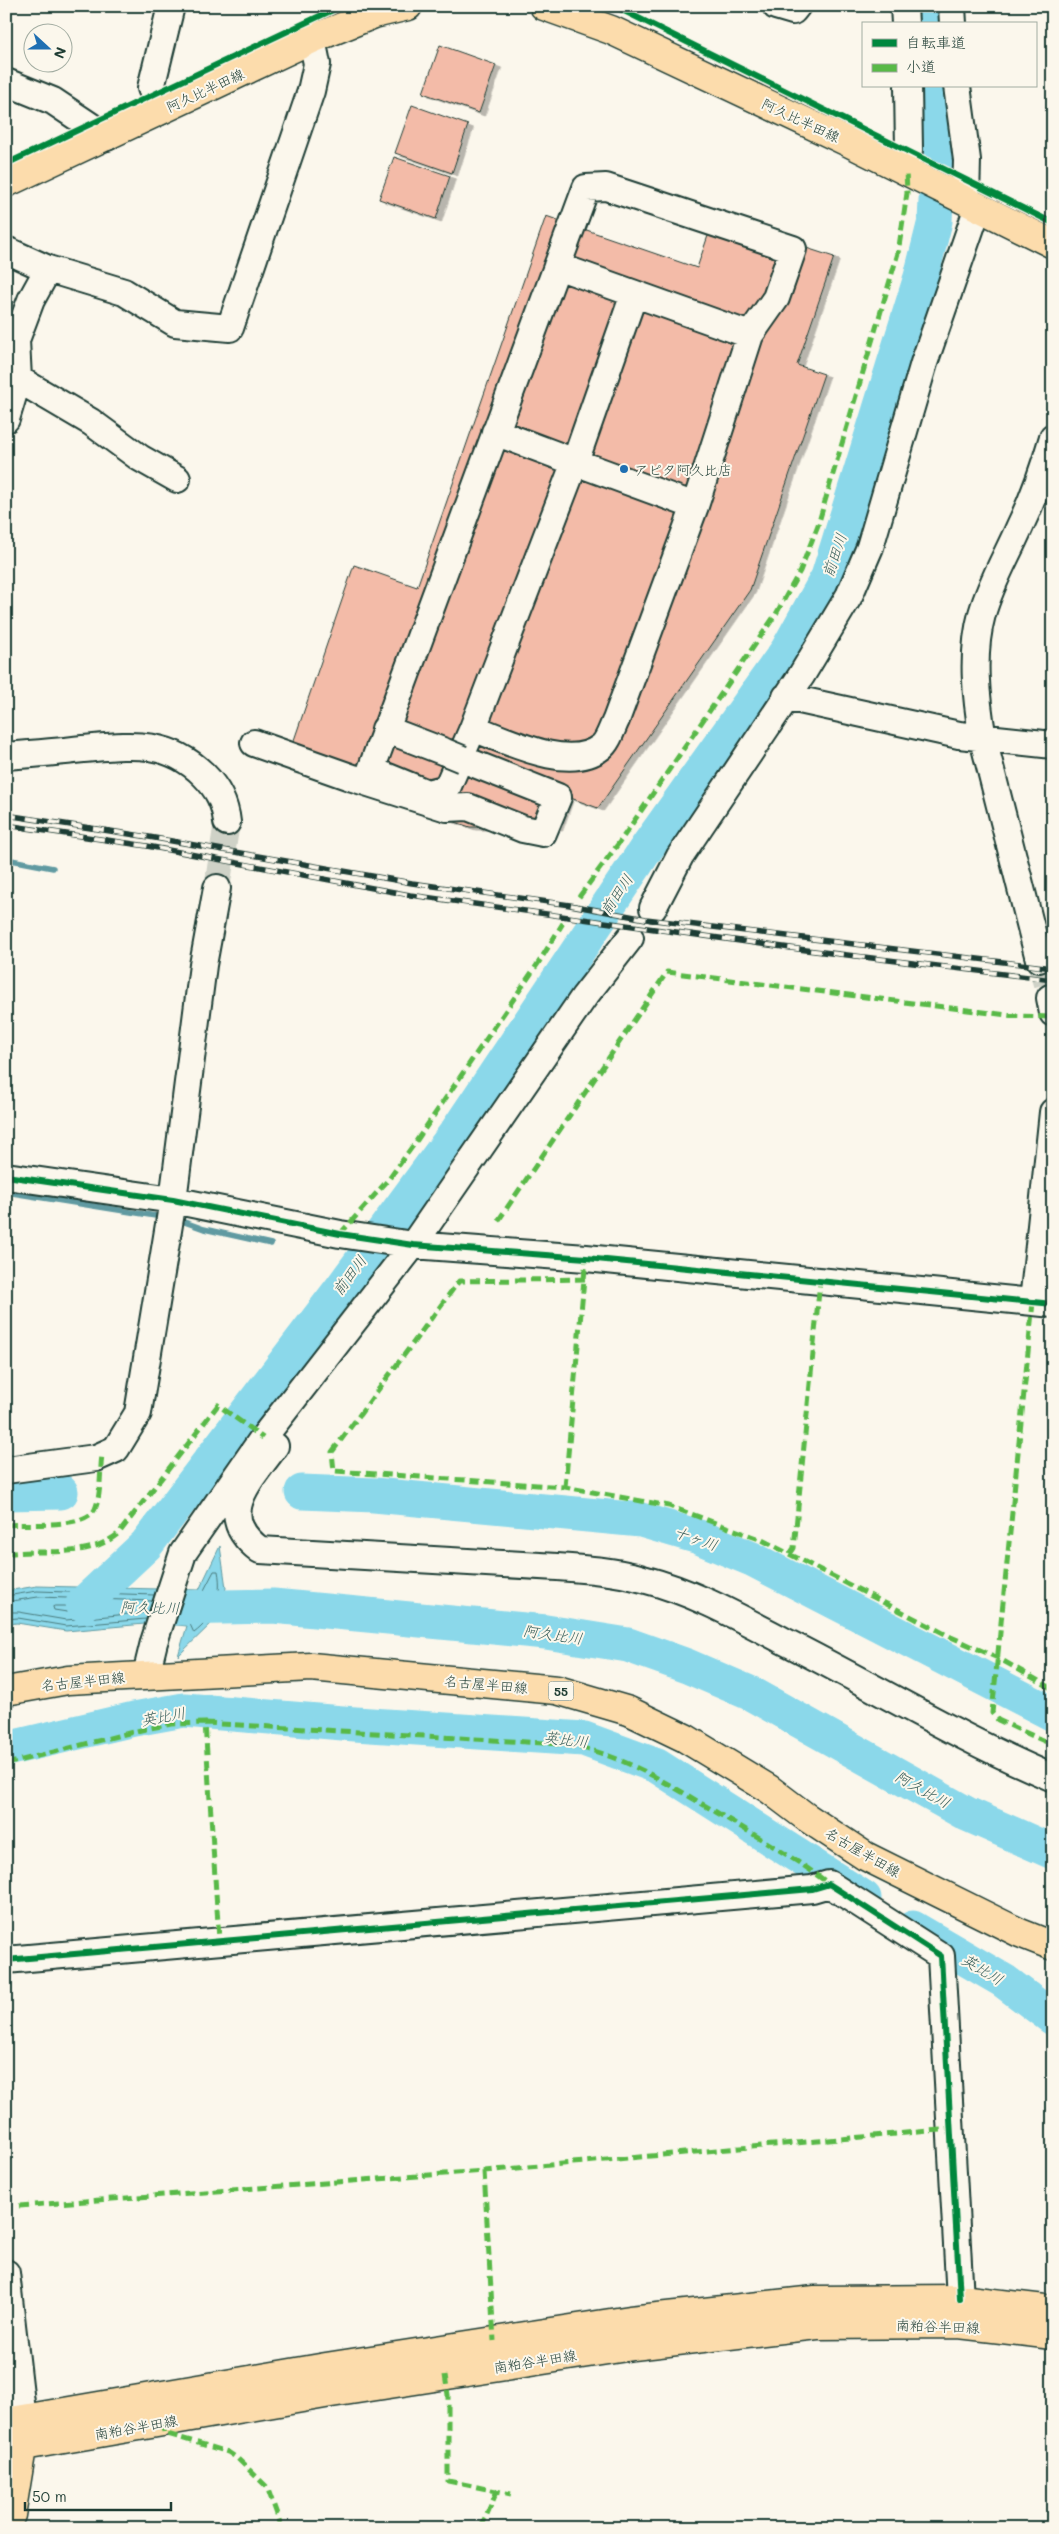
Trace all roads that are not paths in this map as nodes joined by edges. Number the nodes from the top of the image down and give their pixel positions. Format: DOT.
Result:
graph roads {
  1 [pos="171,6"];
  2 [pos="408,6"];
  3 [pos="544,6"];
  4 [pos="776,6"];
  5 [pos="797,6"];
  6 [pos="904,6"];
  7 [pos="952,6"];
  8 [pos="370,10"];
  9 [pos="588,13"];
  10 [pos="905,22"];
  11 [pos="954,22"];
  12 [pos="312,39"];
  13 [pos="6,82"];
  14 [pos="908,88"];
  15 [pos="957,88"];
  16 [pos="160,111"];
  17 [pos="107,137"];
  18 [pos="909,173"];
  19 [pos="6,183"];
  20 [pos="968,202"];
  21 [pos="1053,244"];
  22 [pos="6,250"];
  23 [pos="556,266"];
  24 [pos="48,269"];
  25 [pos="634,294"];
  26 [pos="750,335"];
  27 [pos="18,379"];
  28 [pos="6,419"];
  29 [pos="495,432"];
  30 [pos="1053,437"];
  31 [pos="575,462"];
  32 [pos="177,479"];
  33 [pos="695,506"];
  34 [pos="786,697"];
  35 [pos="473,728"];
  36 [pos="385,729"];
  37 [pos="983,739"];
  38 [pos="254,743"];
  39 [pos="1053,746"];
  40 [pos="6,756"];
  41 [pos="227,822"];
  42 [pos="217,888"];
  43 [pos="652,908"];
  44 [pos="630,938"];
  45 [pos="1039,959"];
  46 [pos="1053,1112"];
  47 [pos="6,1176"];
  48 [pos="173,1200"];
  49 [pos="408,1244"];
  50 [pos="1043,1303"];
  51 [pos="263,1438"];
  52 [pos="6,1470"];
  53 [pos="146,1675"];
  54 [pos="6,1691"];
  55 [pos="1053,1778"];
  56 [pos="1053,1946"];
  57 [pos="6,1960"];
  58 [pos="6,2273"];
  59 [pos="960,2299"];
  60 [pos="1053,2310"];
  61 [pos="1053,2335"];
  62 [pos="14,2421"];
  63 [pos="14,2448"];
  64 [pos="6,2525"];
  1 -- 16 [label="street"];
  2 -- 8 [label="main road, 阿久比半田線"];
  3 -- 9 [label="main road, 阿久比半田線"];
  4 -- 5 [label="street"];
  6 -- 10 [label="street"];
  7 -- 11 [label="street"];
  8 -- 12 [label="main road, 阿久比半田線"];
  9 -- 18 [label="main road, 阿久比半田線"];
  12 -- 16 [label="main road, 阿久比半田線"];
  12 -- 24 [label="street"];
  13 -- 17 [label="street"];
  14 -- 18 [label="street"];
  15 -- 20 [label="street"];
  16 -- 17 [label="main road, 阿久比半田線"];
  17 -- 19 [label="main road, 阿久比半田線"];
  18 -- 20 [label="main road, 阿久比半田線"];
  20 -- 21 [label="main road, 阿久比半田線"];
  20 -- 34 [label="street"];
  22 -- 24 [label="street"];
  23 -- 25 [label="street"];
  23 -- 26 [label="street"];
  23 -- 29 [label="street"];
  24 -- 27 [label="street"];
  25 -- 26 [label="street"];
  25 -- 31 [label="street"];
  26 -- 33 [label="street"];
  27 -- 28 [label="street"];
  27 -- 32 [label="street"];
  29 -- 31 [label="street"];
  29 -- 36 [label="street"];
  30 -- 37 [label="street"];
  31 -- 33 [label="street"];
  31 -- 35 [label="street"];
  33 -- 35 [label="street"];
  34 -- 37 [label="street"];
  34 -- 43 [label="street"];
  35 -- 36 [label="street"];
  36 -- 38 [label="street"];
  37 -- 39 [label="street"];
  37 -- 45 [label="street"];
  40 -- 41 [label="street"];
  42 -- 48 [label="street"];
  44 -- 49 [label="street"];
  46 -- 50 [label="street"];
  47 -- 48 [label="street"];
  48 -- 49 [label="street"];
  48 -- 52 [label="street"];
  49 -- 50 [label="street"];
  49 -- 51 [label="street"];
  51 -- 53 [label="street"];
  51 -- 55 [label="street"];
  53 -- 54 [label="main road, 名古屋半田線 / 55"];
  53 -- 56 [label="main road, 名古屋半田線 / 55"];
  57 -- 59 [label="street"];
  58 -- 62 [label="street"];
  59 -- 60 [label="main road, 南粕谷半田線"];
  59 -- 62 [label="main road, 南粕谷半田線"];
  61 -- 63 [label="main road, 南粕谷半田線"];
  62 -- 63 [label="main road"];
  63 -- 64 [label="main road"];
}
